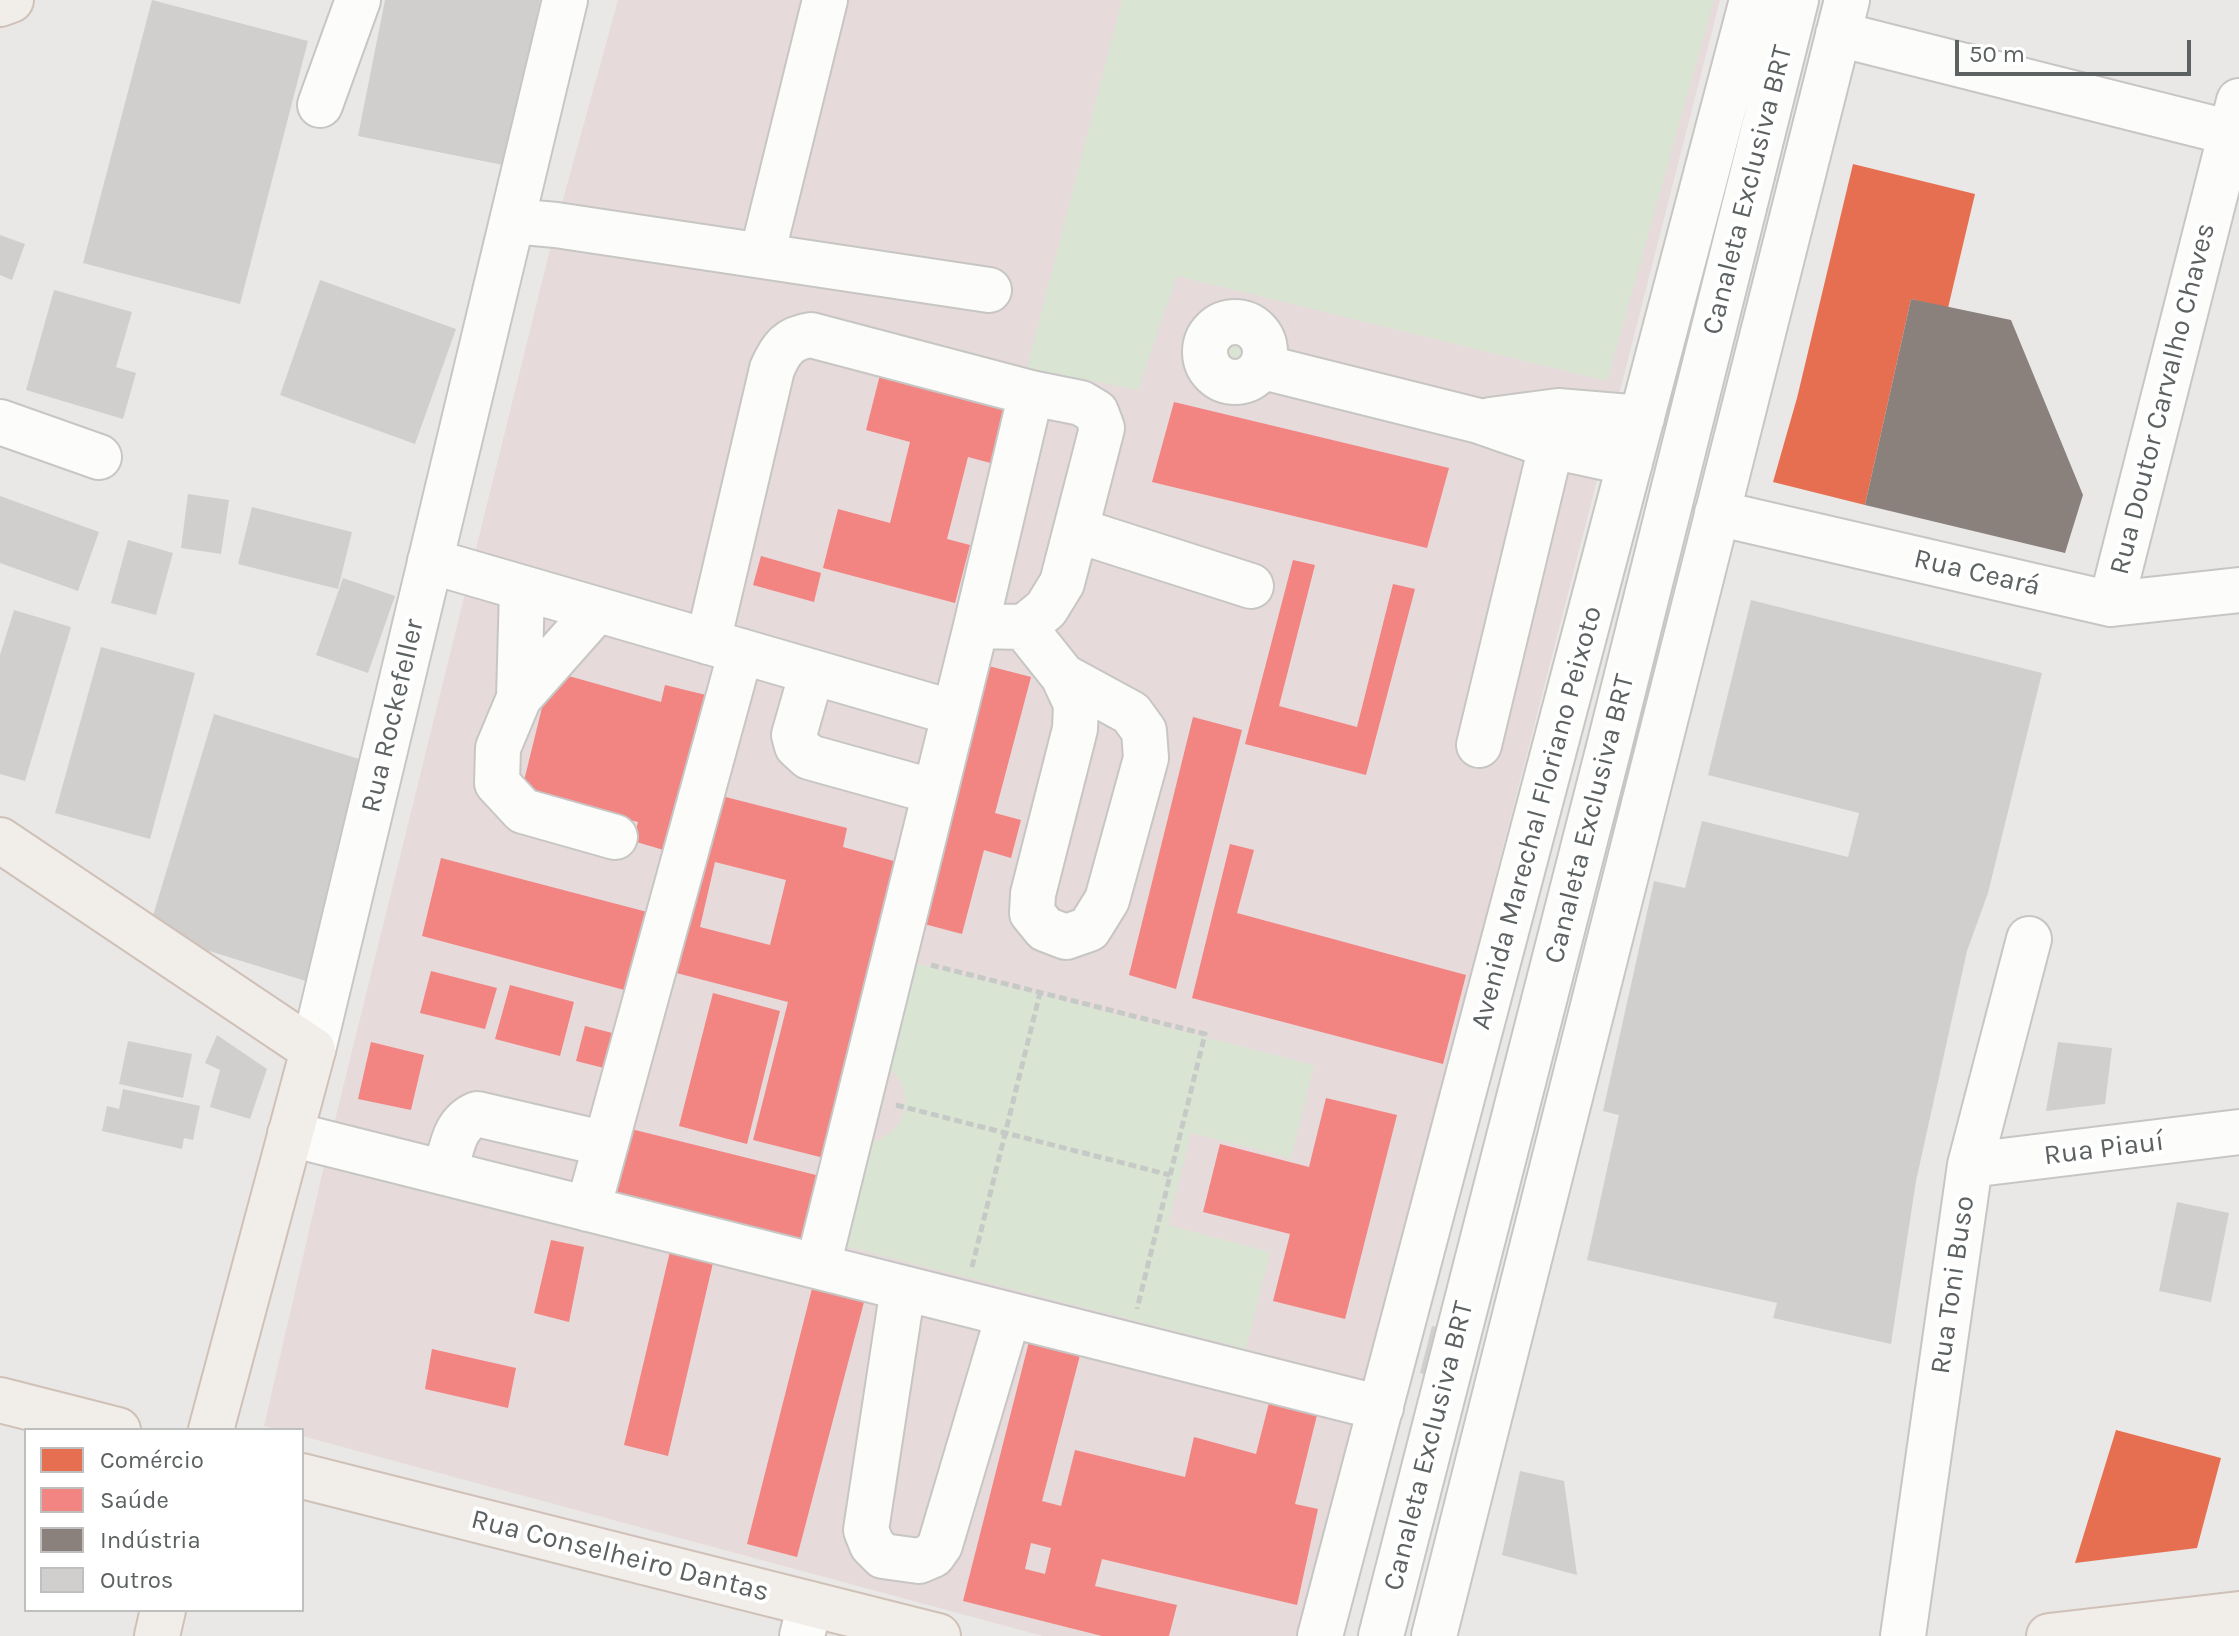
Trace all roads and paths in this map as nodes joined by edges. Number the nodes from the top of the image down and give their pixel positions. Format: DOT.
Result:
graph roads {
  1 [pos="11,0"];
  2 [pos="358,0"];
  3 [pos="565,0"];
  4 [pos="825,0"];
  5 [pos="1796,0"];
  6 [pos="0,4"];
  7 [pos="1755,7"];
  8 [pos="1843,17"];
  9 [pos="320,105"];
  10 [pos="2236,123"];
  11 [pos="512,221"];
  12 [pos="762,255"];
  13 [pos="989,290"];
  14 [pos="1263,367"];
  15 [pos="1031,393"];
  16 [pos="1642,418"];
  17 [pos="1479,421"];
  18 [pos="0,422"];
  19 [pos="1551,446"];
  20 [pos="99,457"];
  21 [pos="1630,463"];
  22 [pos="1717,513"];
  23 [pos="1076,530"];
  24 [pos="430,561"];
  25 [pos="1251,586"];
  26 [pos="522,589"];
  27 [pos="2239,590"];
  28 [pos="2111,604"];
  29 [pos="597,610"];
  30 [pos="976,626"];
  31 [pos="1024,627"];
  32 [pos="724,647"];
  33 [pos="812,672"];
  34 [pos="1063,676"];
  35 [pos="519,698"];
  36 [pos="954,713"];
  37 [pos="1479,745"];
  38 [pos="935,792"];
  39 [pos="615,837"];
  40 [pos="0,840"];
  41 [pos="2029,939"];
  42 [pos="894,956"];
  43 [pos="1040,993"];
  44 [pos="313,1050"];
  45 [pos="860,1096"];
  46 [pos="2239,1132"];
  47 [pos="1005,1133"];
  48 [pos="290,1134"];
  49 [pos="606,1144"];
  50 [pos="1970,1165"];
  51 [pos="445,1173"];
  52 [pos="1170,1175"];
  53 [pos="588,1209"];
  54 [pos="818,1266"];
  55 [pos="903,1288"];
  56 [pos="963,1303"];
  57 [pos="1008,1316"];
  58 [pos="1128,1345"];
  59 [pos="0,1400"];
  60 [pos="1381,1408"];
  61 [pos="110,1428"];
  62 [pos="212,1428"];
  63 [pos="304,1477"];
  64 [pos="163,1612"];
  65 [pos="2239,1614"];
  66 [pos="806,1620"];
  67 [pos="157,1636"];
  68 [pos="938,1636"];
  69 [pos="1320,1636"];
  70 [pos="1381,1636"];
  71 [pos="1434,1636"];
  72 [pos="1903,1636"];
  73 [pos="2049,1636"];
  1 -- 6 [label="main road"];
  2 -- 9 [label="street"];
  3 -- 11 [label="street, Rua Rockefeller"];
  4 -- 12 [label="street"];
  5 -- 70 [label="street, Canaleta Exclusiva BRT"];
  7 -- 16 [label="street, Avenida Marechal Floriano Peixoto"];
  8 -- 10 [label="street"];
  8 -- 22 [label="street"];
  10 -- 28 [label="street, Rua Doutor Carvalho Chaves"];
  11 -- 12 [label="street"];
  11 -- 24 [label="street, Rua Rockefeller"];
  12 -- 13 [label="street"];
  14 -- 17 [label="street"];
  15 -- 23 [label="street"];
  15 -- 30 [label="street"];
  15 -- 32 [label="street"];
  16 -- 17 [label="street"];
  16 -- 21 [label="street, Avenida Marechal Floriano Peixoto"];
  17 -- 19 [label="street"];
  18 -- 20 [label="street"];
  19 -- 21 [label="street"];
  19 -- 37 [label="street"];
  21 -- 60 [label="street, Avenida Marechal Floriano Peixoto"];
  22 -- 28 [label="street, Rua Ceará"];
  22 -- 71 [label="street"];
  23 -- 25 [label="street"];
  23 -- 31 [label="street"];
  24 -- 26 [label="street"];
  24 -- 44 [label="street, Rua Rockefeller"];
  26 -- 29 [label="street"];
  26 -- 35 [label="street"];
  27 -- 28 [label="street, Rua Ceará"];
  29 -- 32 [label="street"];
  29 -- 35 [label="street"];
  30 -- 31 [label="street"];
  30 -- 36 [label="street"];
  31 -- 34 [label="street"];
  32 -- 33 [label="street"];
  32 -- 49 [label="street"];
  33 -- 36 [label="street"];
  33 -- 38 [label="street"];
  34 -- 34 [label="street"];
  35 -- 39 [label="street"];
  36 -- 38 [label="street"];
  38 -- 42 [label="street"];
  40 -- 44 [label="main road"];
  41 -- 50 [label="street, Rua Toni Buso"];
  42 -- 43 [label="path"];
  42 -- 45 [label="street"];
  43 -- 47 [label="path"];
  43 -- 52 [label="path"];
  44 -- 48 [label="main road, Rua Rockefeller"];
  45 -- 47 [label="path"];
  45 -- 54 [label="street"];
  46 -- 50 [label="street, Rua Piauí"];
  47 -- 52 [label="path"];
  47 -- 56 [label="path"];
  48 -- 51 [label="street"];
  48 -- 62 [label="main road, Rua Rockefeller"];
  49 -- 51 [label="street"];
  49 -- 53 [label="street"];
  50 -- 72 [label="street, Rua Toni Buso"];
  51 -- 53 [label="street"];
  52 -- 58 [label="path"];
  53 -- 54 [label="street"];
  54 -- 55 [label="street"];
  55 -- 56 [label="street"];
  55 -- 57 [label="street"];
  56 -- 57 [label="street"];
  57 -- 58 [label="street"];
  58 -- 60 [label="street"];
  59 -- 61 [label="main road"];
  60 -- 69 [label="street, Avenida Marechal Floriano Peixoto"];
  63 -- 66 [label="main road, Rua Conselheiro Dantas"];
  64 -- 67 [label="main road"];
  65 -- 73 [label="main road"];
  66 -- 68 [label="main road, Rua Conselheiro Dantas"];
}
